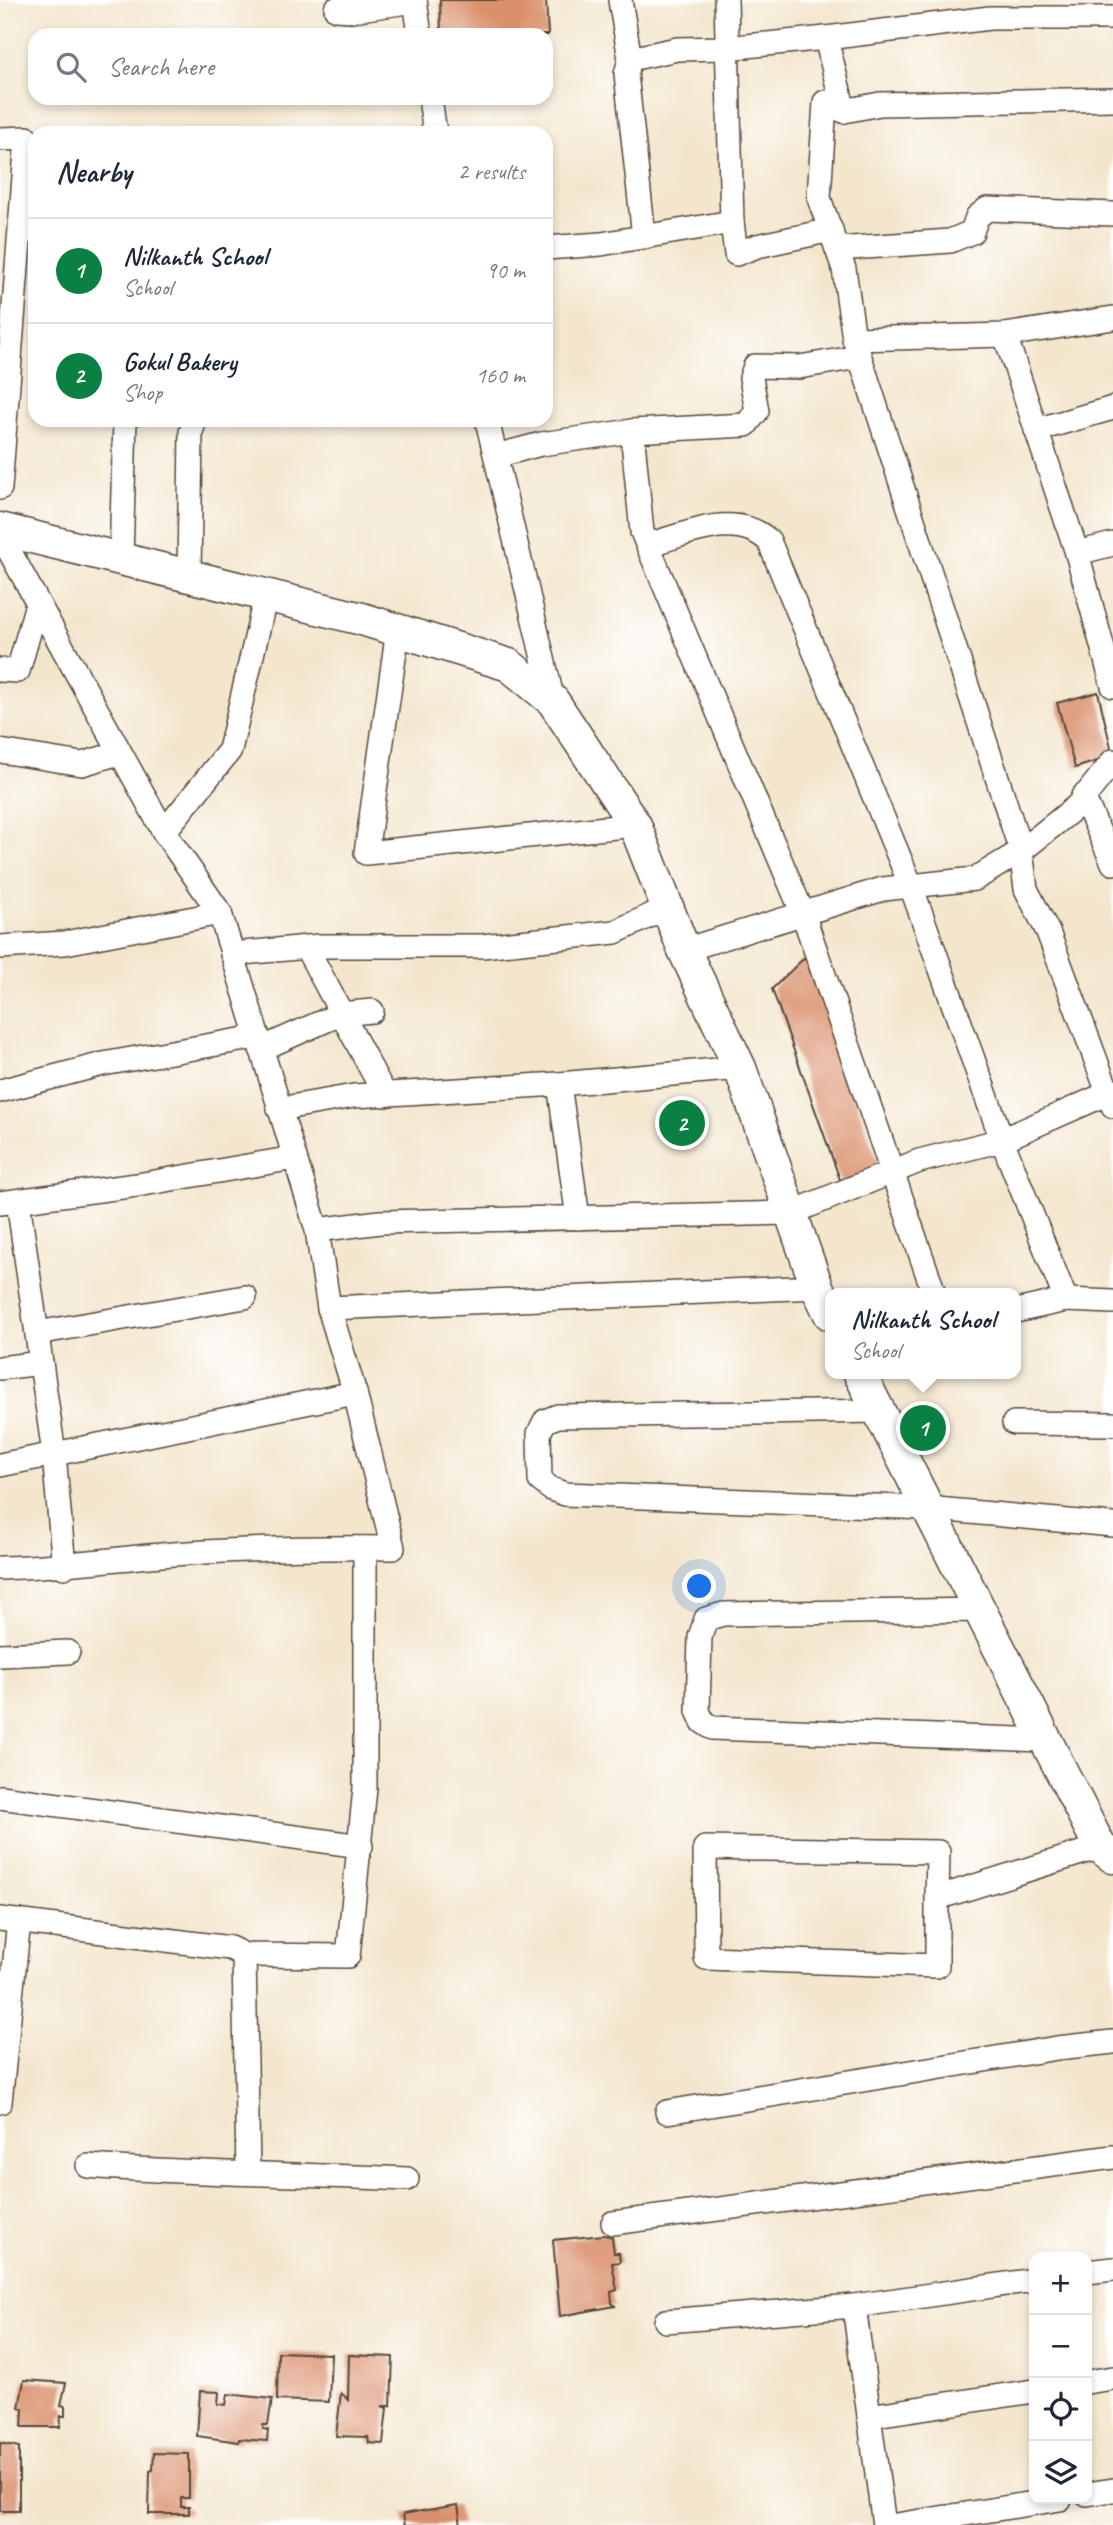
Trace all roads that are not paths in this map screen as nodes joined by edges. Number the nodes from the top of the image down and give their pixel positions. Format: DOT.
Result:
graph roads {
  1 [pos="415,0"];
  2 [pos="620,0"];
  3 [pos="726,0"];
  4 [pos="336,9"];
  5 [pos="1113,18"];
  6 [pos="419,28"];
  7 [pos="826,38"];
  8 [pos="726,48"];
  9 [pos="630,58"];
  10 [pos="1113,99"];
  11 [pos="431,105"];
  12 [pos="844,111"];
  13 [pos="434,126"];
  14 [pos="0,139"];
  15 [pos="1113,214"];
  16 [pos="732,222"];
  17 [pos="644,237"];
  18 [pos="834,240"];
  19 [pos="553,247"];
  20 [pos="1113,318"];
  21 [pos="1004,335"];
  22 [pos="857,348"];
  23 [pos="1113,408"];
  24 [pos="125,427"];
  25 [pos="193,427"];
  26 [pos="488,427"];
  27 [pos="1036,430"];
  28 [pos="632,432"];
  29 [pos="496,456"];
  30 [pos="0,488"];
  31 [pos="0,532"];
  32 [pos="650,544"];
  33 [pos="1113,544"];
  34 [pos="1077,553"];
  35 [pos="121,559"];
  36 [pos="189,576"];
  37 [pos="266,595"];
  38 [pos="37,604"];
  39 [pos="398,631"];
  40 [pos="0,670"];
  41 [pos="1113,686"];
  42 [pos="553,701"];
  43 [pos="0,751"];
  44 [pos="119,752"];
  45 [pos="1113,761"];
  46 [pos="1083,796"];
  47 [pos="635,825"];
  48 [pos="164,832"];
  49 [pos="1021,851"];
  50 [pos="1113,863"];
  51 [pos="911,886"];
  52 [pos="667,908"];
  53 [pos="220,913"];
  54 [pos="803,914"];
  55 [pos="0,947"];
  56 [pos="306,947"];
  57 [pos="684,950"];
  58 [pos="232,954"];
  59 [pos="372,1011"];
  60 [pos="340,1014"];
  61 [pos="259,1043"];
  62 [pos="740,1068"];
  63 [pos="559,1084"];
  64 [pos="0,1091"];
  65 [pos="385,1095"];
  66 [pos="1111,1096"];
  67 [pos="279,1109"];
  68 [pos="1002,1140"];
  69 [pos="293,1158"];
  70 [pos="891,1172"];
  71 [pos="9,1202"];
  72 [pos="791,1213"];
  73 [pos="578,1218"];
  74 [pos="317,1230"];
  75 [pos="931,1288"];
  76 [pos="245,1297"];
  77 [pos="1066,1300"];
  78 [pos="823,1301"];
  79 [pos="1113,1302"];
  80 [pos="329,1308"];
  81 [pos="1021,1310"];
  82 [pos="37,1333"];
  83 [pos="41,1363"];
  84 [pos="0,1367"];
  85 [pos="863,1379"];
  86 [pos="355,1393"];
  87 [pos="880,1411"];
  88 [pos="1014,1423"];
  89 [pos="1113,1424"];
  90 [pos="54,1454"];
  91 [pos="0,1465"];
  92 [pos="926,1508"];
  93 [pos="1113,1525"];
  94 [pos="365,1548"];
  95 [pos="64,1567"];
  96 [pos="0,1568"];
  97 [pos="982,1610"];
  98 [pos="68,1652"];
  99 [pos="0,1655"];
  100 [pos="1046,1740"];
  101 [pos="0,1797"];
  102 [pos="361,1846"];
  103 [pos="1107,1852"];
  104 [pos="937,1898"];
  105 [pos="9,1920"];
  106 [pos="244,1955"];
  107 [pos="1113,2042"];
  108 [pos="0,2102"];
  109 [pos="667,2112"];
  110 [pos="1113,2157"];
  111 [pos="88,2166"];
  112 [pos="248,2172"];
  113 [pos="407,2179"];
  114 [pos="613,2223"];
  115 [pos="1113,2269"];
  116 [pos="1092,2271"];
  117 [pos="1029,2281"];
  118 [pos="854,2306"];
  119 [pos="666,2321"];
  120 [pos="1113,2378"];
  121 [pos="1092,2381"];
  122 [pos="1029,2392"];
  123 [pos="869,2416"];
  124 [pos="1113,2490"];
  125 [pos="1092,2493"];
  126 [pos="1029,2504"];
  127 [pos="884,2525"];
  128 [pos="896,2525"];
  1 -- 4 [label="street"];
  1 -- 6 [label="street"];
  2 -- 9 [label="street"];
  3 -- 8 [label="street"];
  5 -- 7 [label="street"];
  7 -- 8 [label="street"];
  7 -- 12 [label="street"];
  8 -- 9 [label="street"];
  8 -- 16 [label="street"];
  9 -- 17 [label="street"];
  10 -- 12 [label="street"];
  11 -- 13 [label="street"];
  12 -- 18 [label="street"];
  14 -- 30 [label="street"];
  15 -- 18 [label="street"];
  16 -- 17 [label="street"];
  16 -- 18 [label="street"];
  17 -- 19 [label="street"];
  18 -- 22 [label="street"];
  20 -- 21 [label="street"];
  21 -- 22 [label="street"];
  21 -- 27 [label="street"];
  22 -- 28 [label="street"];
  22 -- 49 [label="street"];
  23 -- 27 [label="street"];
  24 -- 35 [label="street"];
  25 -- 36 [label="street"];
  26 -- 29 [label="street"];
  27 -- 34 [label="street"];
  28 -- 29 [label="street"];
  28 -- 32 [label="street"];
  29 -- 42 [label="street"];
  31 -- 35 [label="main road"];
  31 -- 38 [label="street"];
  32 -- 51 [label="street"];
  32 -- 54 [label="street"];
  33 -- 34 [label="street"];
  34 -- 41 [label="street"];
  35 -- 36 [label="main road"];
  36 -- 37 [label="main road"];
  37 -- 39 [label="main road"];
  37 -- 48 [label="street"];
  38 -- 40 [label="street"];
  38 -- 44 [label="street"];
  39 -- 42 [label="main road"];
  39 -- 47 [label="street"];
  42 -- 47 [label="main road"];
  43 -- 44 [label="street"];
  44 -- 48 [label="street"];
  45 -- 46 [label="street"];
  46 -- 49 [label="street"];
  46 -- 50 [label="street"];
  47 -- 52 [label="main road"];
  48 -- 53 [label="street"];
  49 -- 51 [label="street"];
  49 -- 66 [label="street"];
  51 -- 54 [label="street"];
  51 -- 68 [label="street"];
  52 -- 56 [label="street"];
  52 -- 57 [label="main road"];
  53 -- 55 [label="street"];
  53 -- 58 [label="street"];
  54 -- 57 [label="street"];
  54 -- 70 [label="street"];
  56 -- 58 [label="street"];
  56 -- 60 [label="street"];
  57 -- 62 [label="main road"];
  58 -- 61 [label="street"];
  59 -- 60 [label="street"];
  60 -- 61 [label="street"];
  60 -- 65 [label="street"];
  61 -- 64 [label="street"];
  61 -- 67 [label="street"];
  62 -- 63 [label="street"];
  62 -- 72 [label="main road"];
  63 -- 65 [label="street"];
  63 -- 73 [label="street"];
  65 -- 67 [label="street"];
  66 -- 68 [label="street"];
  67 -- 69 [label="street"];
  68 -- 70 [label="street"];
  68 -- 77 [label="street"];
  69 -- 71 [label="street"];
  69 -- 74 [label="street"];
  70 -- 72 [label="street"];
  70 -- 75 [label="street"];
  71 -- 82 [label="street"];
  72 -- 73 [label="street"];
  72 -- 78 [label="main road"];
  73 -- 74 [label="street"];
  74 -- 80 [label="street"];
  76 -- 82 [label="street"];
  77 -- 79 [label="street"];
  77 -- 81 [label="street"];
  78 -- 80 [label="street"];
  80 -- 86 [label="street"];
  82 -- 83 [label="street"];
  83 -- 84 [label="street"];
  83 -- 90 [label="street"];
  85 -- 87 [label="main road"];
  86 -- 90 [label="street"];
  86 -- 94 [label="street"];
  87 -- 92 [label="main road"];
  87 -- 92 [label="street"];
  88 -- 89 [label="street"];
  90 -- 91 [label="street"];
  90 -- 95 [label="street"];
  92 -- 93 [label="street"];
  92 -- 97 [label="main road"];
  94 -- 95 [label="street"];
  94 -- 102 [label="street"];
  95 -- 96 [label="street"];
  97 -- 100 [label="main road"];
  97 -- 100 [label="street"];
  98 -- 99 [label="street"];
  100 -- 103 [label="main road"];
  101 -- 102 [label="street"];
  102 -- 106 [label="street"];
  103 -- 104 [label="street"];
  104 -- 104 [label="street"];
  105 -- 106 [label="street"];
  105 -- 108 [label="street"];
  106 -- 112 [label="street"];
  107 -- 109 [label="street"];
  110 -- 114 [label="street"];
  111 -- 112 [label="street"];
  112 -- 113 [label="street"];
  115 -- 116 [label="street"];
  117 -- 118 [label="street"];
  118 -- 119 [label="street"];
  118 -- 123 [label="street"];
  120 -- 121 [label="street"];
  122 -- 123 [label="street"];
  123 -- 127 [label="street"];
  124 -- 125 [label="street"];
  126 -- 128 [label="street"];
}
